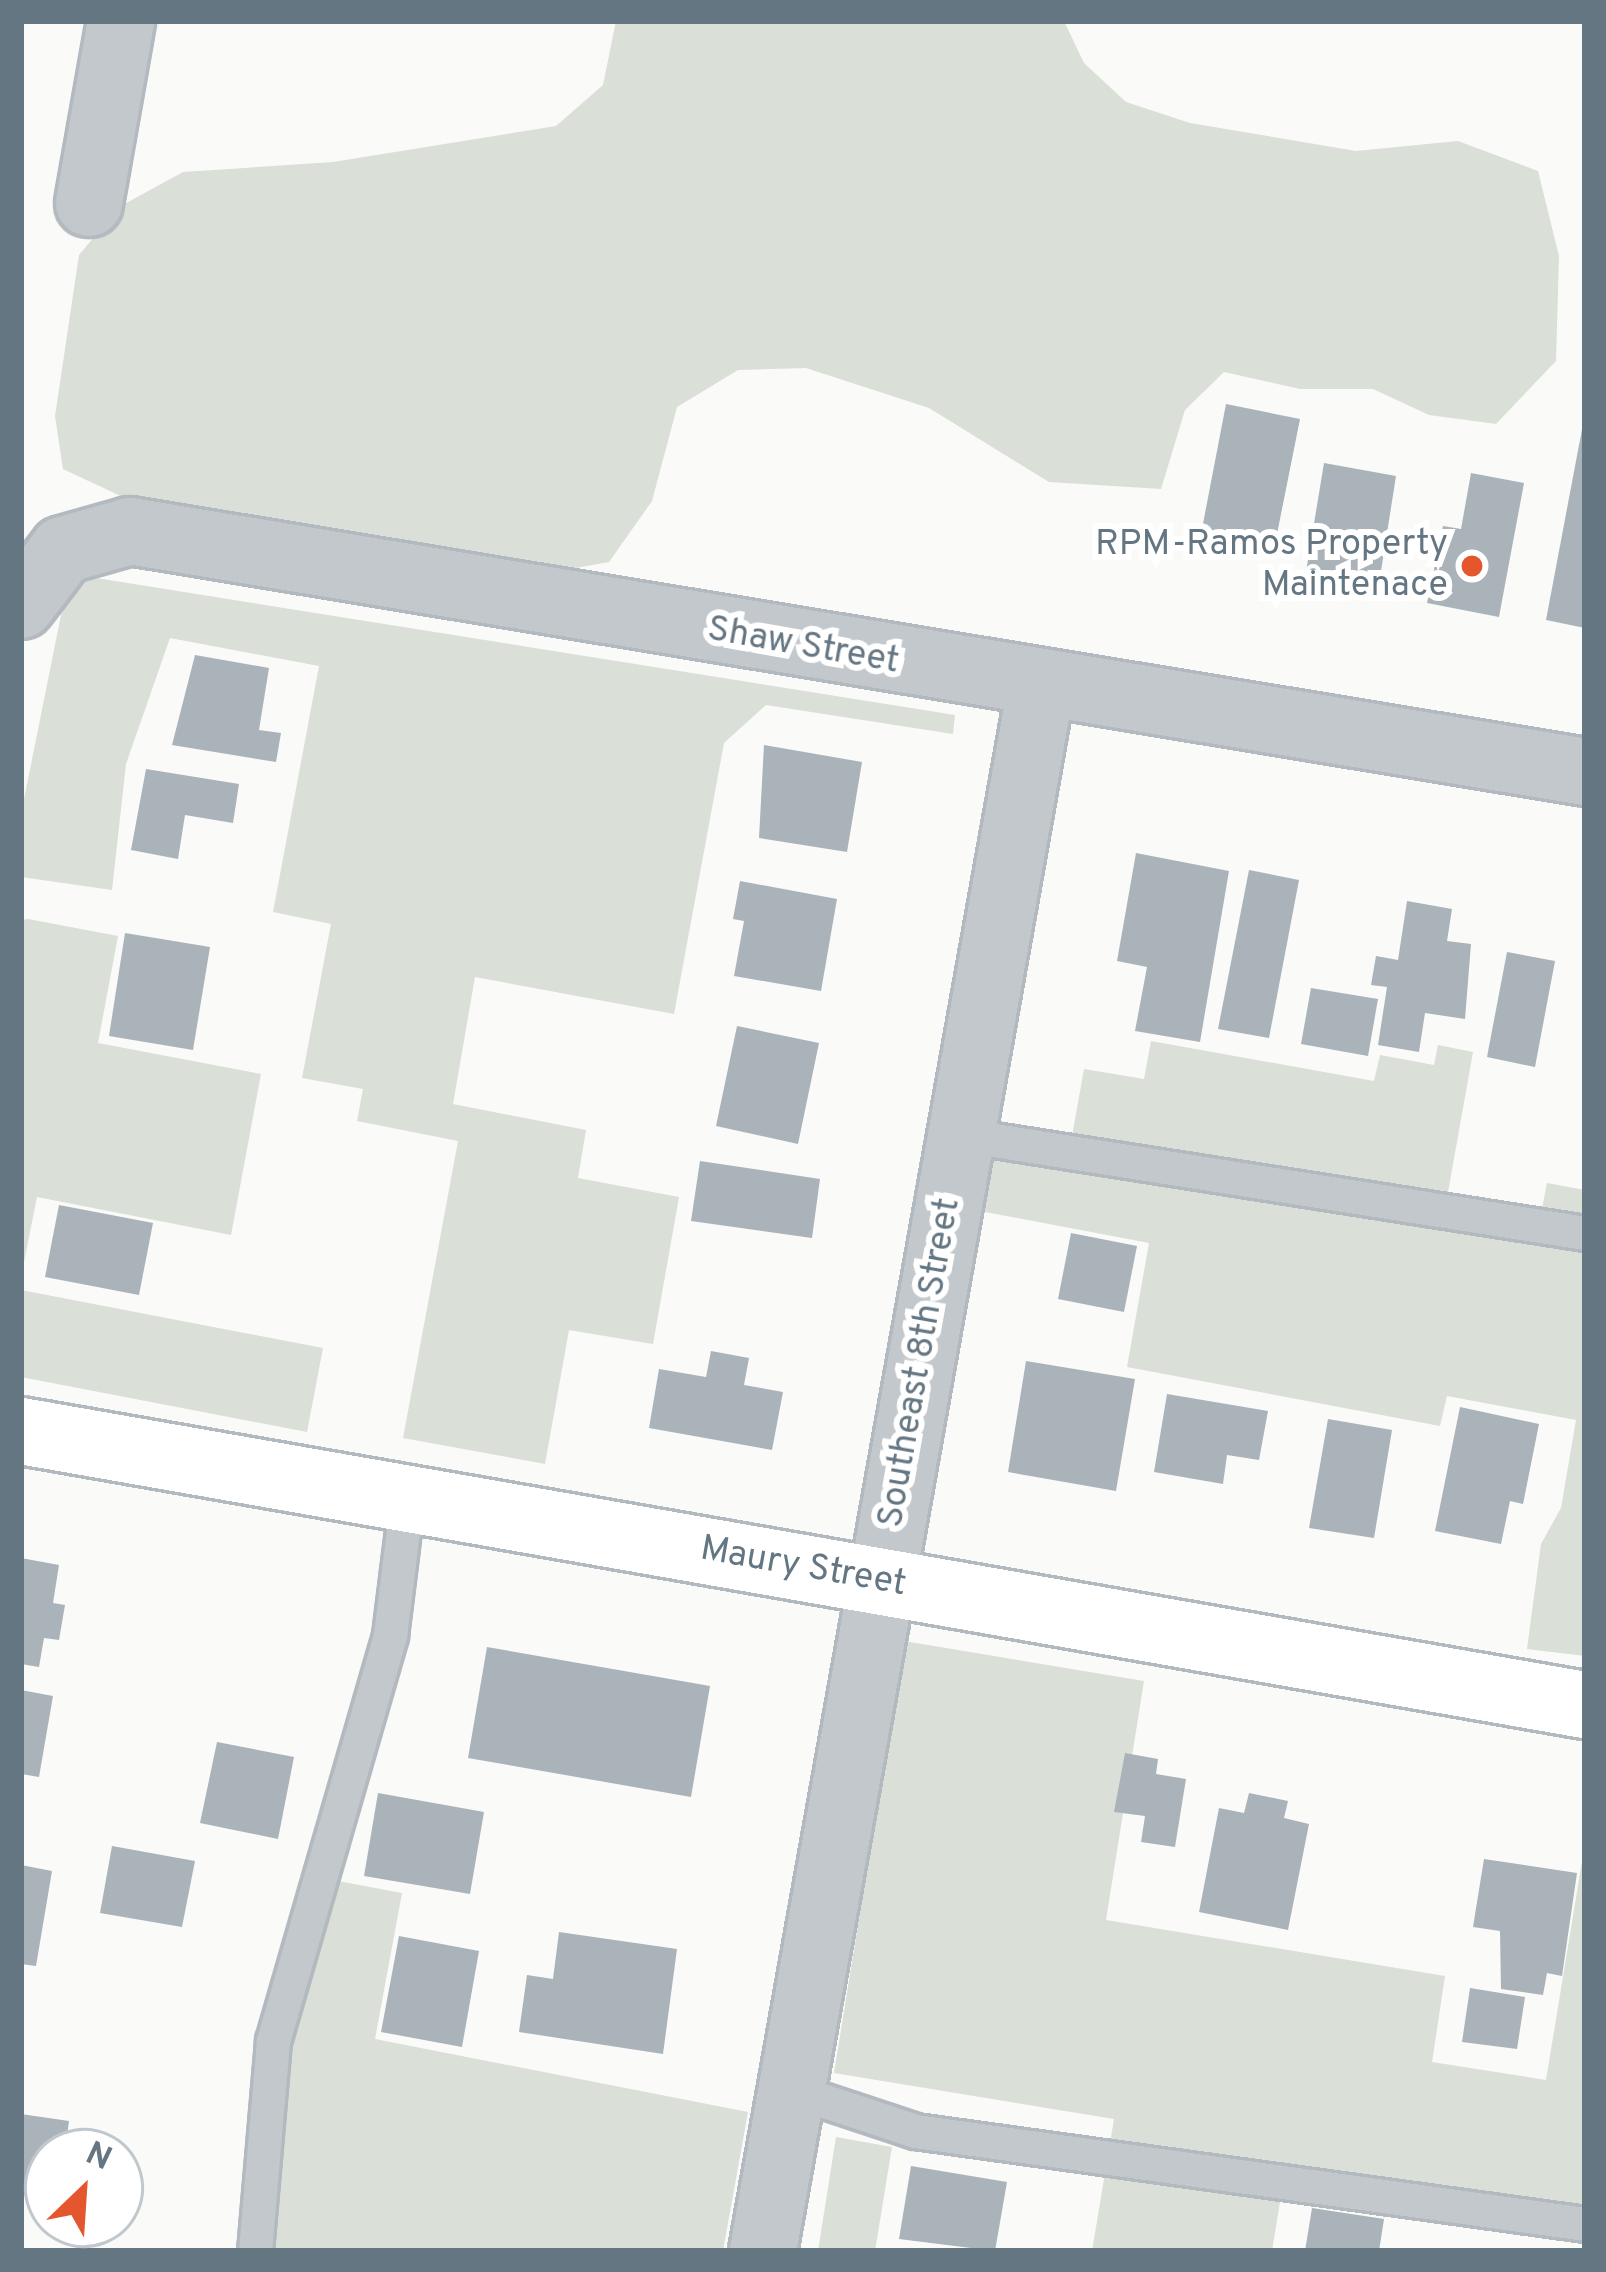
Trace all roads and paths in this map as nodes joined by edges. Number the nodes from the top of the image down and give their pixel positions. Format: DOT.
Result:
graph roads {
  1 [pos="121,21"];
  2 [pos="89,203"];
  3 [pos="28,591"];
  4 [pos="1041,687"];
  5 [pos="1585,772"];
  6 [pos="962,1136"];
  7 [pos="1585,1233"];
  8 [pos="21,1431"];
  9 [pos="407,1499"];
  10 [pos="882,1582"];
  11 [pos="1585,1705"];
  12 [pos="792,2090"];
  13 [pos="1585,2224"];
  14 [pos="255,2251"];
  15 [pos="763,2251"];
  1 -- 2 [label="street"];
  3 -- 4 [label="street, Shaw Street"];
  4 -- 5 [label="street, Shaw Street"];
  4 -- 6 [label="street, Southeast 8th Street"];
  6 -- 7 [label="lane"];
  6 -- 10 [label="street, Southeast 8th Street"];
  8 -- 9 [label="main road, Maury Street"];
  9 -- 10 [label="main road, Maury Street"];
  9 -- 14 [label="lane"];
  10 -- 11 [label="main road, Maury Street"];
  10 -- 12 [label="street, Southeast 8th Street"];
  12 -- 13 [label="lane"];
  12 -- 15 [label="street, Southeast 8th Street"];
}
